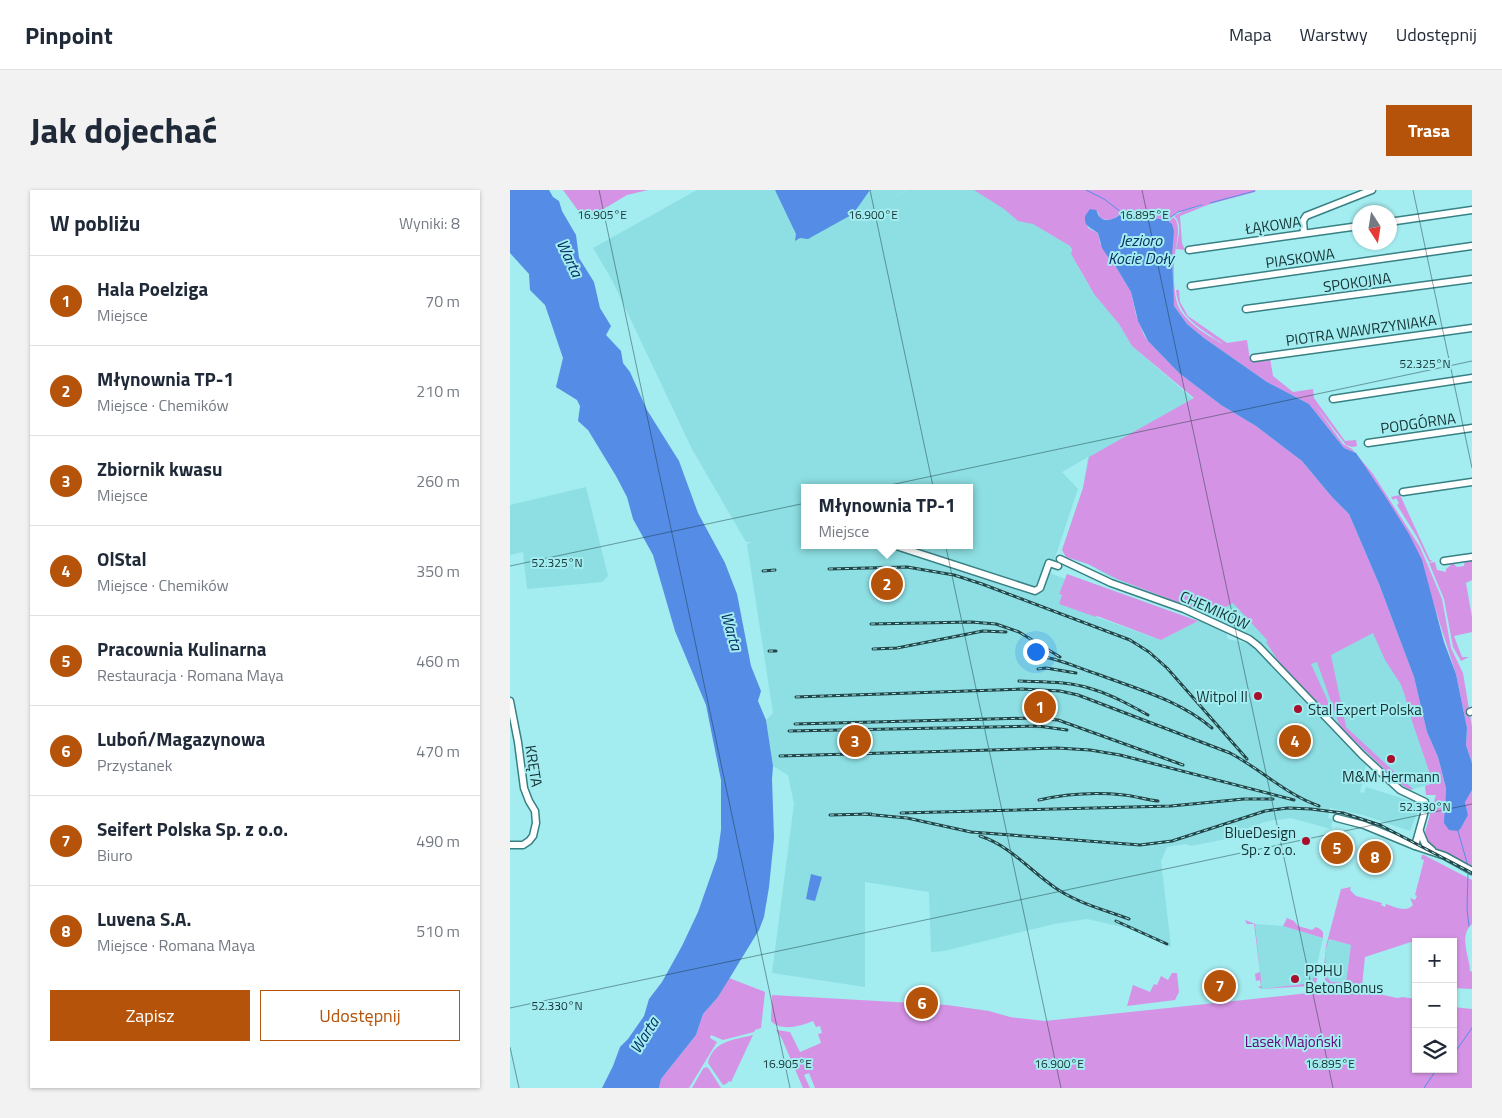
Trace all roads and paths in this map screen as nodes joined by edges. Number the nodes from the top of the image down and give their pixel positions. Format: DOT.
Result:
graph roads {
  1 [pos="1372,190"];
  2 [pos="1472,210"];
  3 [pos="1397,221"];
  4 [pos="1352,227"];
  5 [pos="1304,234"];
  6 [pos="1472,246"];
  7 [pos="1189,250"];
  8 [pos="1472,279"];
  9 [pos="1191,286"];
  10 [pos="1246,309"];
  11 [pos="1472,328"];
  12 [pos="1254,358"];
  13 [pos="1472,378"];
  14 [pos="1333,399"];
  15 [pos="1472,428"];
  16 [pos="1368,443"];
  17 [pos="1472,482"];
  18 [pos="1403,492"];
  19 [pos="905,549"];
  20 [pos="1472,557"];
  21 [pos="1444,561"];
  22 [pos="510,700"];
  23 [pos="1336,818"];
  24 [pos="1420,830"];
  25 [pos="510,845"];
  26 [pos="1418,847"];
  27 [pos="1448,859"];
  28 [pos="1472,871"];
  29 [pos="1472,875"];
  1 -- 5 [label="street"];
  2 -- 3 [label="street"];
  4 -- 5 [label="street, ŁĄKOWA"];
  5 -- 7 [label="street, ŁĄKOWA"];
  6 -- 9 [label="street, PIASKOWA"];
  8 -- 10 [label="street, SPOKOJNA"];
  11 -- 12 [label="street, PIOTRA WAWRZYNIAKA"];
  13 -- 14 [label="street"];
  15 -- 16 [label="street, PODGÓRNA"];
  17 -- 18 [label="street"];
  19 -- 24 [label="street, CHEMIKÓW"];
  20 -- 21 [label="street"];
  22 -- 25 [label="street, KRĘTA"];
  23 -- 26 [label="street"];
  24 -- 26 [label="street, CHEMIKÓW"];
  24 -- 27 [label="street"];
  26 -- 27 [label="street"];
  27 -- 28 [label="street"];
  27 -- 29 [label="street"];
}
